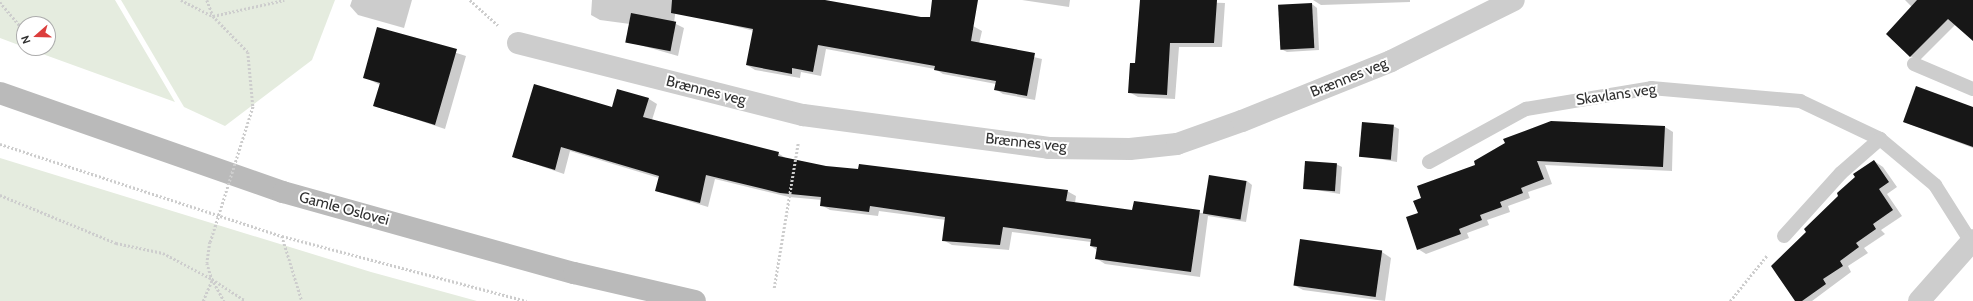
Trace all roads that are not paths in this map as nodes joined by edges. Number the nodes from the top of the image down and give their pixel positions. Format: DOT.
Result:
graph roads {
  1 [pos="1514,0"];
  2 [pos="518,42"];
  3 [pos="1914,64"];
  4 [pos="1973,89"];
  5 [pos="0,93"];
  6 [pos="1880,139"];
  7 [pos="1429,162"];
  8 [pos="1784,236"];
  9 [pos="1972,241"];
  10 [pos="695,301"];
  11 [pos="1919,301"];
  1 -- 2 [label="street, Brænnes veg"];
  3 -- 4 [label="lane"];
  5 -- 10 [label="street, Gamle Oslovei"];
  6 -- 7 [label="lane, Skavlans veg"];
  6 -- 8 [label="lane"];
  6 -- 9 [label="lane, Skavlans veg"];
  9 -- 11 [label="street, Skavlans veg"];
}
